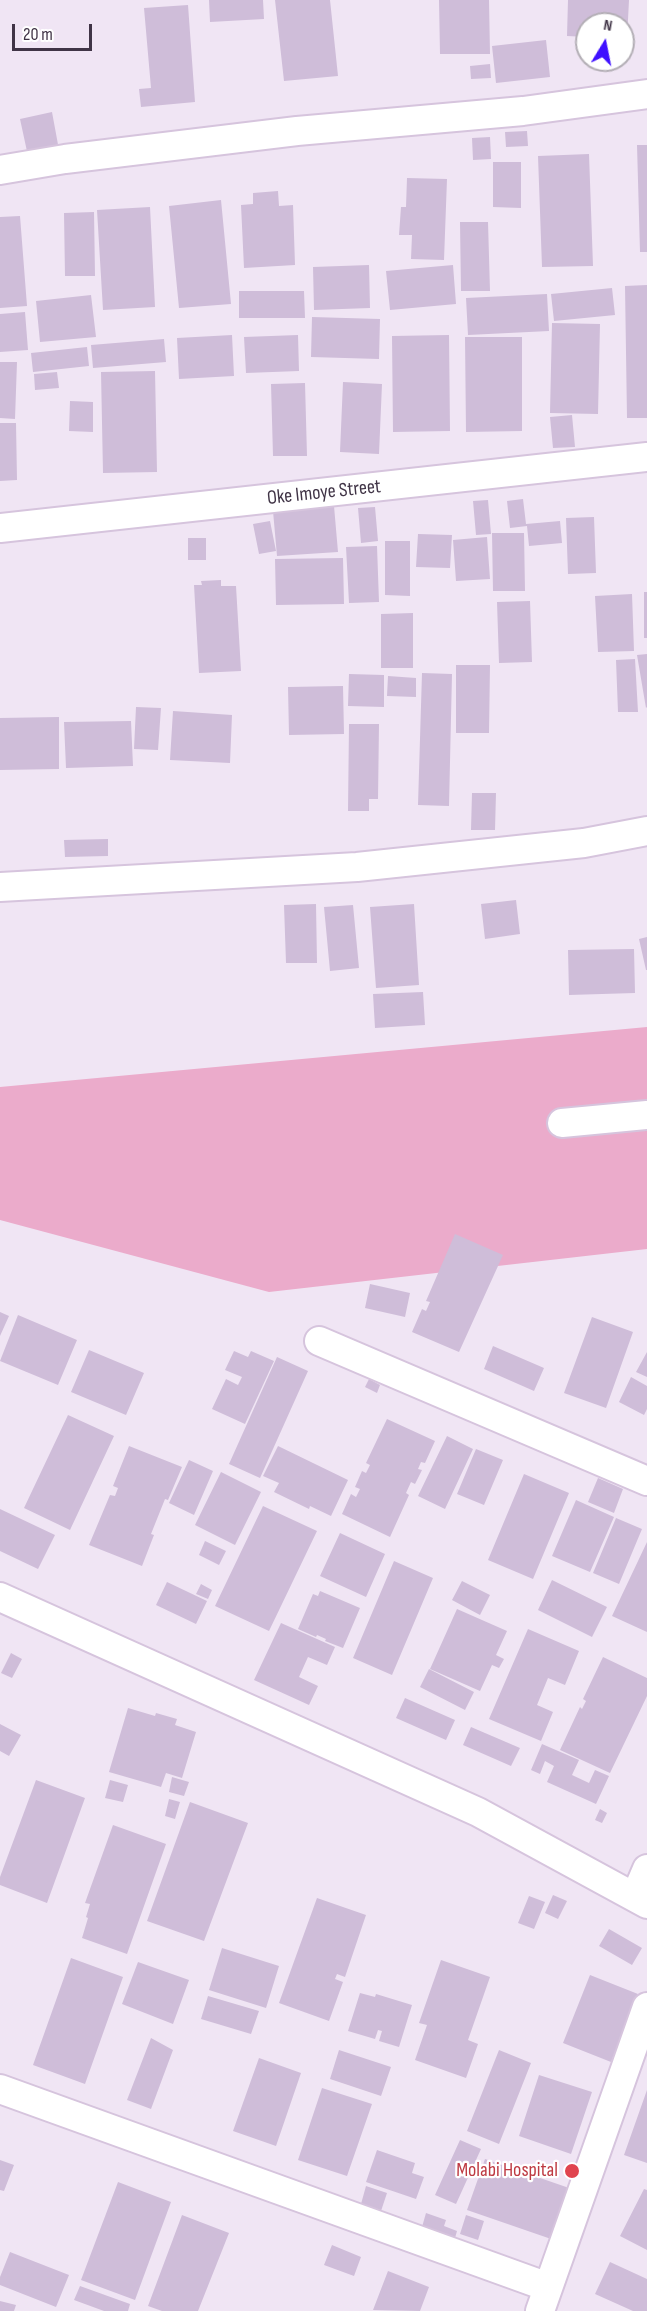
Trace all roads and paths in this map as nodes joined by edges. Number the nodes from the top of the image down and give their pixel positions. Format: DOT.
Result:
graph roads {
  1 [pos="647,94"];
  2 [pos="0,170"];
  3 [pos="647,457"];
  4 [pos="0,528"];
  5 [pos="647,831"];
  6 [pos="0,887"];
  7 [pos="647,1115"];
  8 [pos="562,1123"];
  9 [pos="320,1341"];
  10 [pos="647,1481"];
  11 [pos="0,1597"];
  12 [pos="647,1869"];
  13 [pos="641,1901"];
  14 [pos="647,2007"];
  15 [pos="0,2090"];
  16 [pos="544,2299"];
  1 -- 2 [label="street"];
  3 -- 4 [label="street, Oke Imoye Street"];
  5 -- 6 [label="street"];
  7 -- 8 [label="street"];
  9 -- 10 [label="street"];
  11 -- 13 [label="street"];
  12 -- 13 [label="street"];
  14 -- 16 [label="street"];
  15 -- 16 [label="street"];
}
